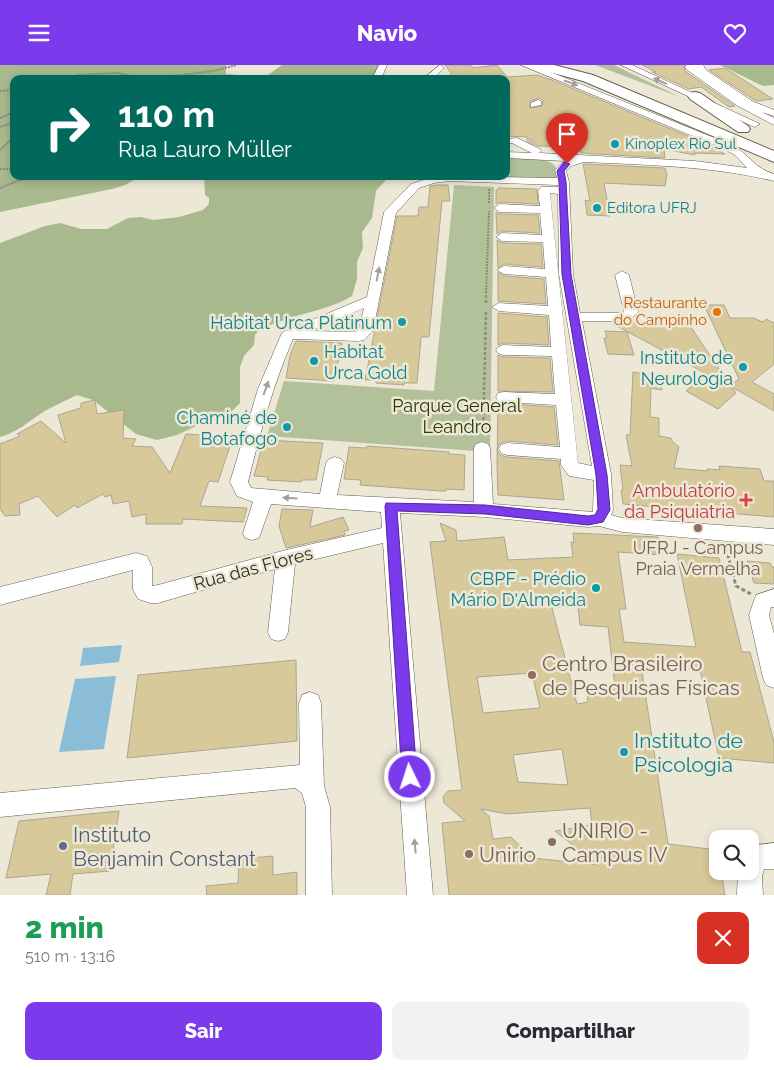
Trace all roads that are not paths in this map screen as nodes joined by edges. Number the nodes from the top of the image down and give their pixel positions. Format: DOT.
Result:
graph roads {
  1 [pos="525,65"];
  2 [pos="540,65"];
  3 [pos="582,65"];
  4 [pos="625,65"];
  5 [pos="695,97"];
  6 [pos="772,109"];
  7 [pos="774,122"];
  8 [pos="744,129"];
  9 [pos="767,134"];
  10 [pos="510,141"];
  11 [pos="535,148"];
  12 [pos="510,150"];
  13 [pos="510,155"];
  14 [pos="565,155"];
  15 [pos="774,157"];
  16 [pos="582,159"];
  17 [pos="744,159"];
  18 [pos="665,160"];
  19 [pos="726,164"];
  20 [pos="758,173"];
  21 [pos="774,178"];
  22 [pos="432,180"];
  23 [pos="490,180"];
  24 [pos="563,187"];
  25 [pos="500,208"];
  26 [pos="546,211"];
  27 [pos="502,237"];
  28 [pos="549,239"];
  29 [pos="504,270"];
  30 [pos="552,273"];
  31 [pos="622,275"];
  32 [pos="373,299"];
  33 [pos="498,307"];
  34 [pos="556,311"];
  35 [pos="574,317"];
  36 [pos="288,335"];
  37 [pos="503,349"];
  38 [pos="560,352"];
  39 [pos="504,397"];
  40 [pos="565,400"];
  41 [pos="482,448"];
  42 [pos="507,449"];
  43 [pos="570,454"];
  44 [pos="335,463"];
  45 [pos="602,475"];
  46 [pos="264,496"];
  47 [pos="327,501"];
  48 [pos="390,506"];
  49 [pos="485,510"];
  50 [pos="599,519"];
  51 [pos="252,533"];
  52 [pos="393,533"];
  53 [pos="774,537"];
  54 [pos="286,558"];
  55 [pos="0,595"];
  56 [pos="769,600"];
  57 [pos="278,632"];
  58 [pos="774,678"];
  59 [pos="310,703"];
  60 [pos="312,786"];
  61 [pos="0,805"];
  62 [pos="774,856"];
  63 [pos="320,895"];
  64 [pos="420,895"];
  65 [pos="750,895"];
  1 -- 17 [label="street, one-way"];
  2 -- 15 [label="highway"];
  3 -- 8 [label="highway"];
  5 -- 4 [label="street, one-way"];
  5 -- 8 [label="highway"];
  5 -- 9 [label="street"];
  6 -- 7 [label="street"];
  8 -- 9 [label="highway"];
  10 -- 11 [label="street"];
  11 -- 12 [label="street"];
  11 -- 14 [label="street"];
  13 -- 14 [label="street"];
  14 -- 16 [label="street"];
  14 -- 18 [label="street"];
  16 -- 18 [label="street"];
  16 -- 24 [label="street"];
  17 -- 19 [label="street"];
  17 -- 20 [label="street"];
  18 -- 19 [label="street"];
  19 -- 20 [label="street"];
  20 -- 21 [label="street"];
  32 -- 22 [label="street, one-way"];
  23 -- 24 [label="street, one-way"];
  24 -- 26 [label="street"];
  24 -- 35 [label="street"];
  25 -- 26 [label="street"];
  26 -- 28 [label="street"];
  27 -- 28 [label="street"];
  28 -- 30 [label="street"];
  29 -- 30 [label="street"];
  30 -- 34 [label="street"];
  31 -- 35 [label="street"];
  32 -- 36 [label="street"];
  32 -- 36 [label="street"];
  33 -- 34 [label="street"];
  34 -- 38 [label="street"];
  35 -- 45 [label="street"];
  46 -- 36 [label="street, one-way"];
  37 -- 38 [label="street"];
  38 -- 40 [label="street"];
  39 -- 40 [label="street"];
  40 -- 43 [label="street"];
  41 -- 49 [label="street"];
  42 -- 43 [label="street"];
  43 -- 45 [label="street"];
  44 -- 47 [label="street"];
  45 -- 50 [label="street"];
  47 -- 46 [label="street, one-way"];
  46 -- 51 [label="street"];
  47 -- 48 [label="street"];
  48 -- 49 [label="street"];
  48 -- 52 [label="street"];
  49 -- 50 [label="street"];
  50 -- 53 [label="street"];
  52 -- 54 [label="street, Rua das Flores"];
  64 -- 52 [label="street, one-way"];
  54 -- 55 [label="street, Rua das Flores"];
  54 -- 57 [label="street"];
  56 -- 58 [label="street"];
  59 -- 60 [label="street"];
  60 -- 61 [label="street"];
  60 -- 63 [label="street"];
  62 -- 65 [label="street"];
}
